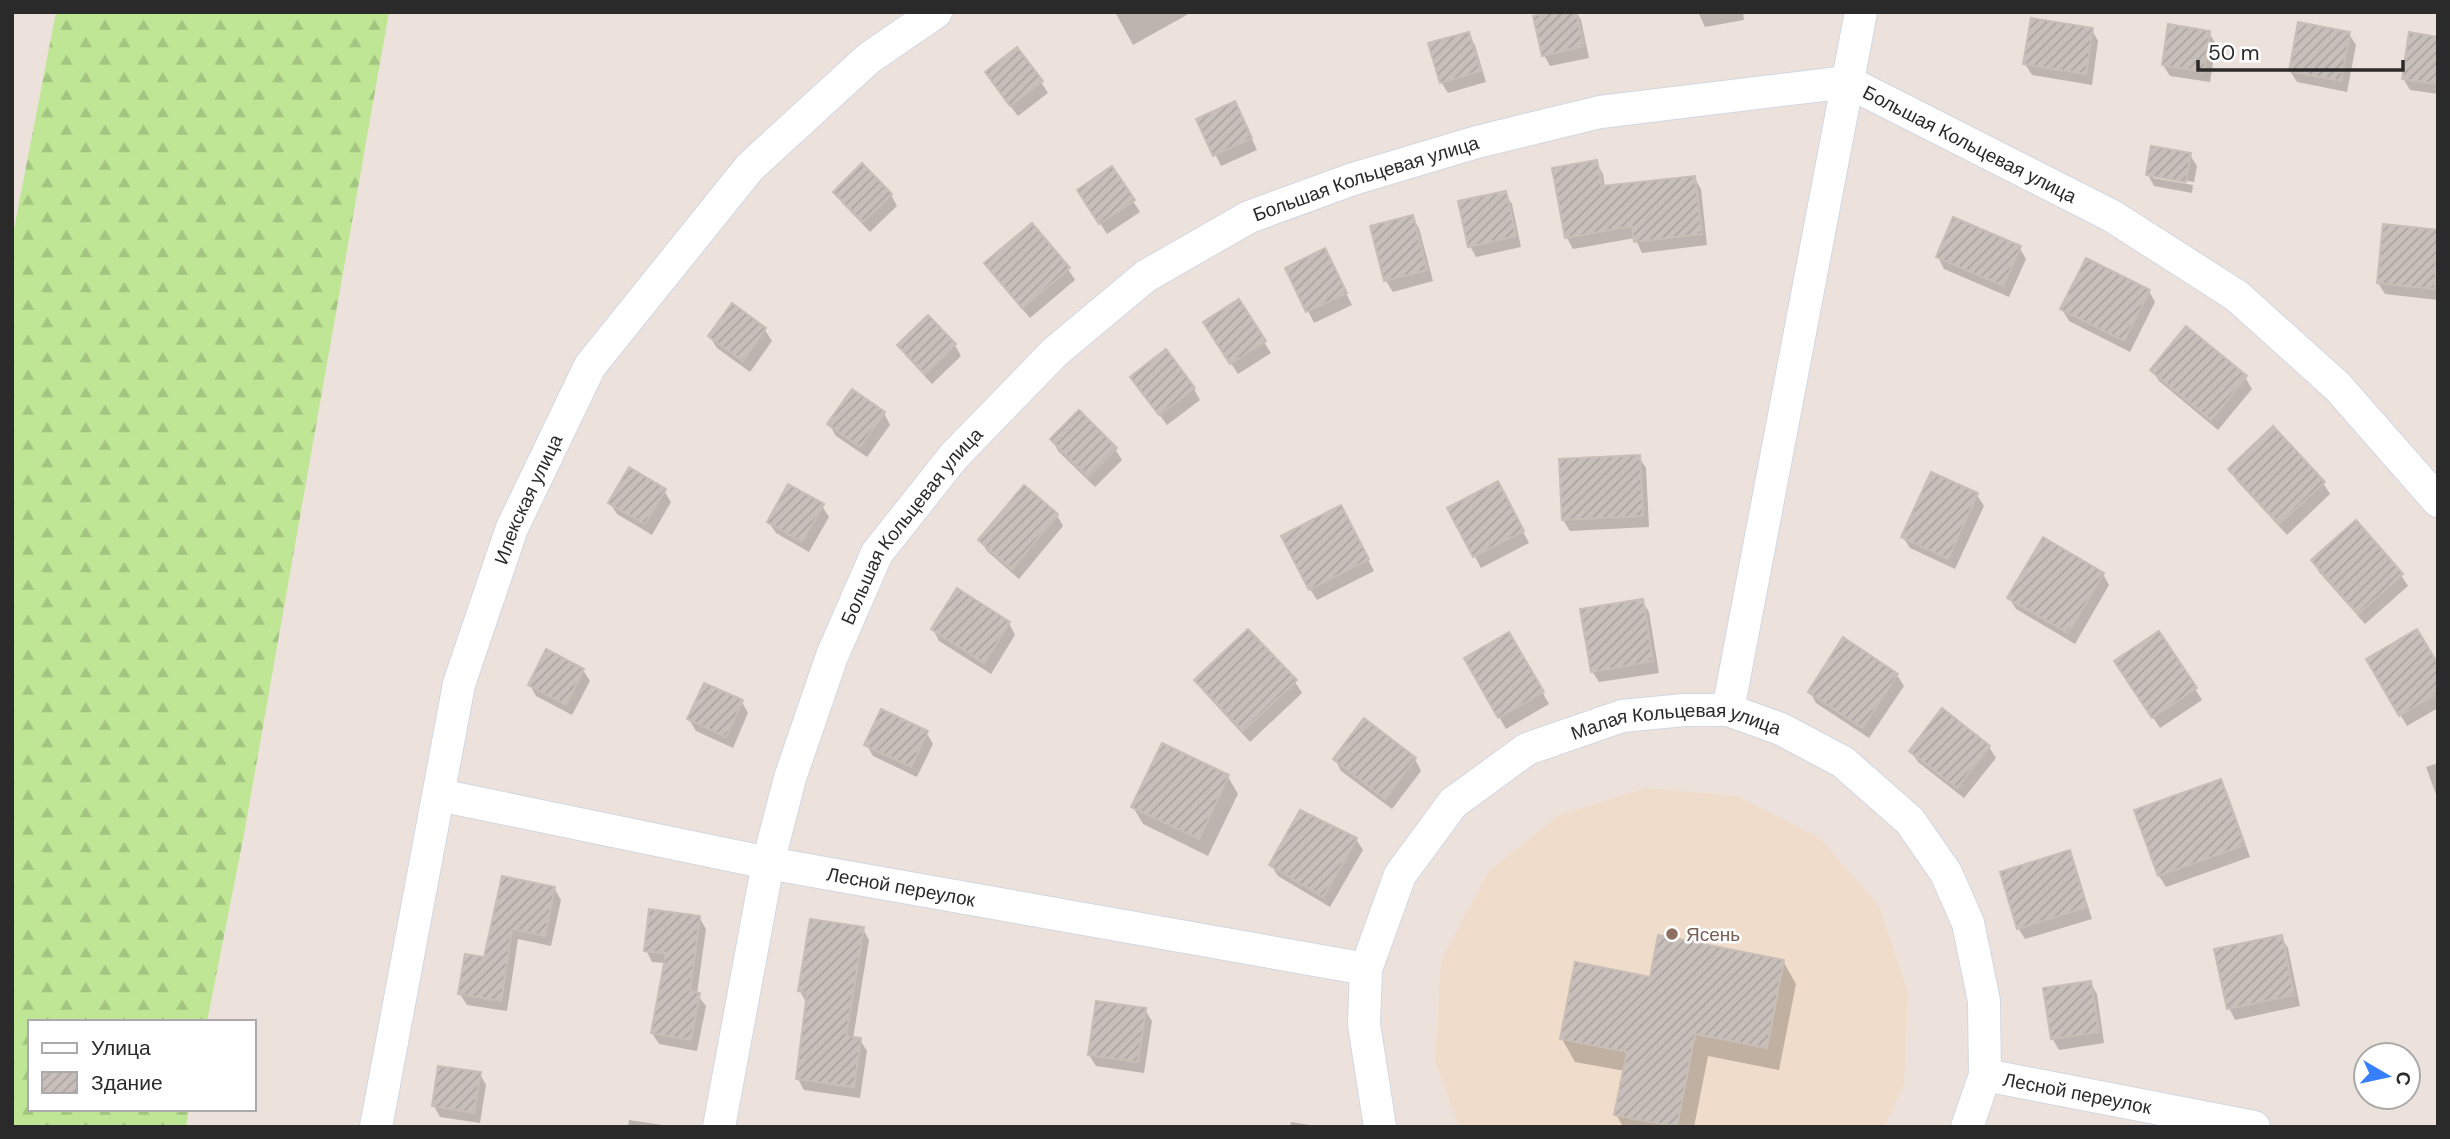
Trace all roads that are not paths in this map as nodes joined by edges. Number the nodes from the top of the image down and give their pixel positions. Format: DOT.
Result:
graph roads {
  1 [pos="936,12"];
  2 [pos="1861,12"];
  3 [pos="1848,82"];
  4 [pos="2438,501"];
  5 [pos="1728,710"];
  6 [pos="439,795"];
  7 [pos="768,863"];
  8 [pos="1366,969"];
  9 [pos="1984,1075"];
  10 [pos="376,1127"];
  11 [pos="719,1127"];
  12 [pos="1380,1127"];
  13 [pos="1967,1127"];
  14 [pos="2254,1127"];
  1 -- 6 [label="street, Илекская улица"];
  2 -- 3 [label="street"];
  3 -- 4 [label="street, Большая Кольцевая улица"];
  3 -- 5 [label="street"];
  3 -- 7 [label="street, Большая Кольцевая улица"];
  5 -- 8 [label="street, Малая Кольцевая улица"];
  5 -- 9 [label="street, Малая Кольцевая улица"];
  6 -- 7 [label="street, Лесной переулок"];
  6 -- 10 [label="street, Илекская улица"];
  7 -- 8 [label="street, Лесной переулок"];
  7 -- 11 [label="street, Большая Кольцевая улица"];
  8 -- 12 [label="street, Малая Кольцевая улица"];
  9 -- 13 [label="street, Малая Кольцевая улица"];
  9 -- 14 [label="street, Лесной переулок"];
}
